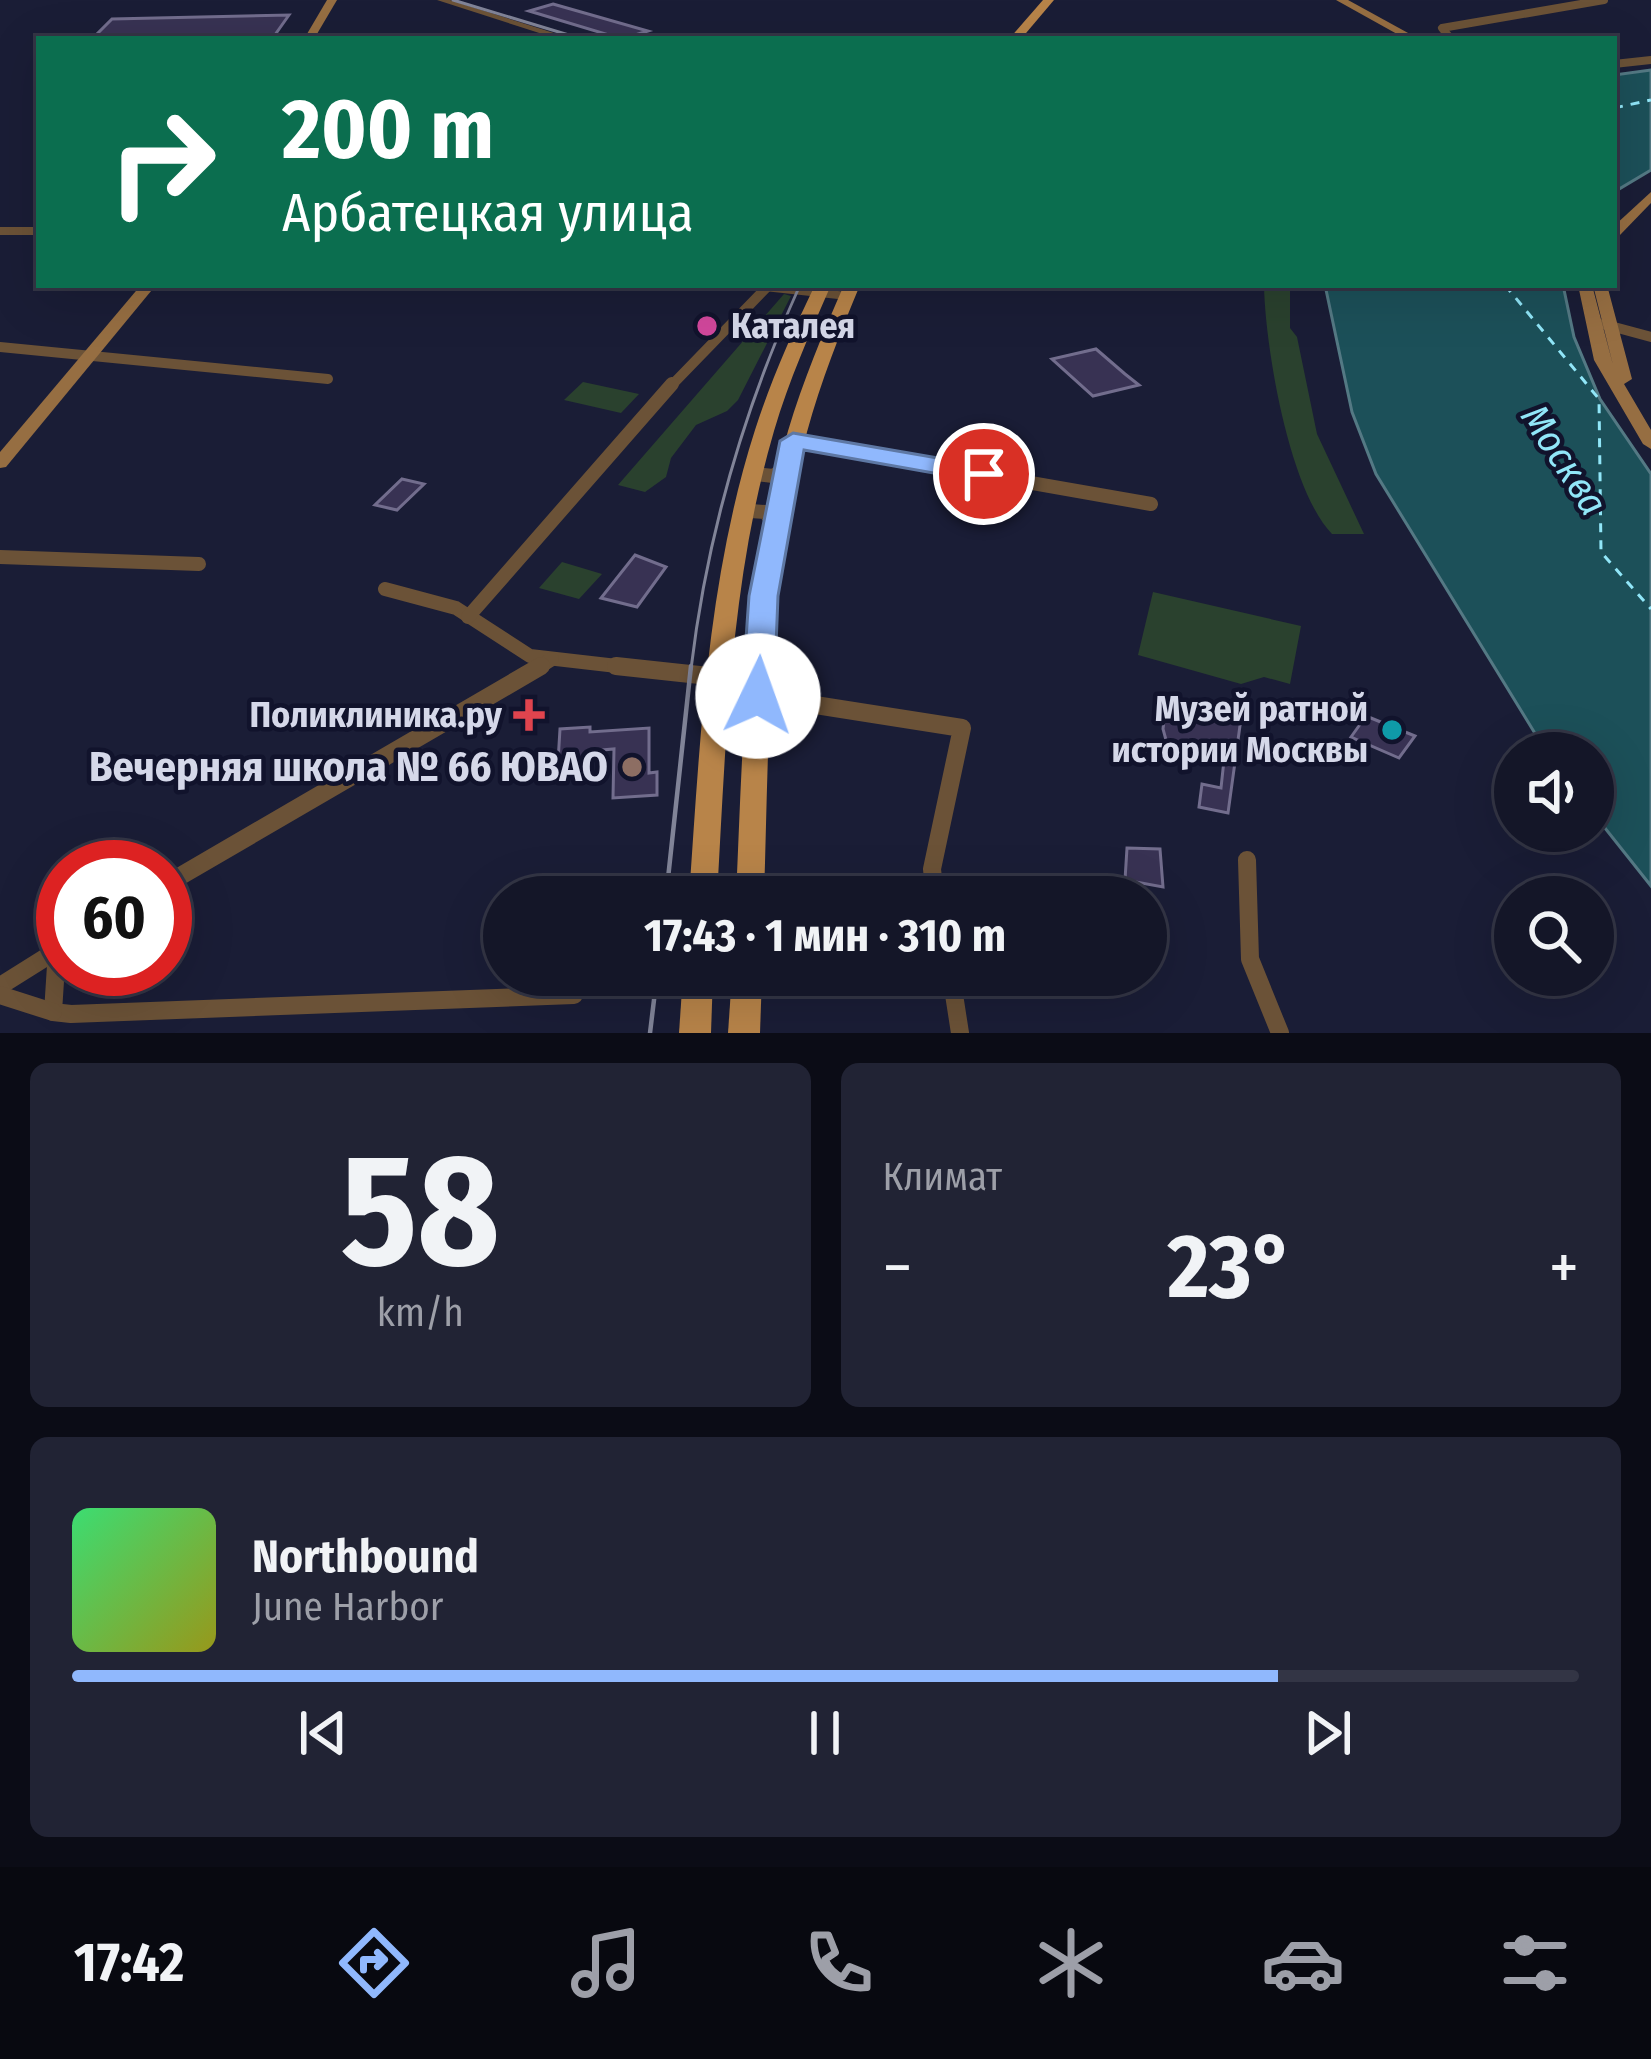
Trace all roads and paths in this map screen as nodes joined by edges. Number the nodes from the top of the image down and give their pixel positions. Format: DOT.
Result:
graph roads {
  1 [pos="441,0"];
  2 [pos="1049,0"];
  3 [pos="1064,0"];
  4 [pos="1344,0"];
  5 [pos="1604,0"];
  6 [pos="333,1"];
  7 [pos="311,36"];
  8 [pos="558,36"];
  9 [pos="1018,36"];
  10 [pos="1034,36"];
  11 [pos="1411,36"];
  12 [pos="1449,36"];
  13 [pos="1651,60"];
  14 [pos="1617,64"];
  15 [pos="1651,186"];
  16 [pos="1651,196"];
  17 [pos="1617,212"];
  18 [pos="1617,229"];
  19 [pos="0,231"];
  20 [pos="36,231"];
  21 [pos="146,288"];
  22 [pos="766,288"];
  23 [pos="1586,288"];
  24 [pos="1600,288"];
  25 [pos="821,289"];
  26 [pos="849,291"];
  27 [pos="1600,323"];
  28 [pos="1651,338"];
  29 [pos="0,347"];
  30 [pos="93,354"];
  31 [pos="328,379"];
  32 [pos="1647,428"];
  33 [pos="793,441"];
  34 [pos="1651,444"];
  35 [pos="0,463"];
  36 [pos="753,466"];
  37 [pos="786,468"];
  38 [pos="1151,504"];
  39 [pos="738,523"];
  40 [pos="774,524"];
  41 [pos="0,557"];
  42 [pos="199,564"];
  43 [pos="385,589"];
  44 [pos="468,617"];
  45 [pos="552,659"];
  46 [pos="718,677"];
  47 [pos="758,696"];
  48 [pos="1247,860"];
  49 [pos="192,869"];
  50 [pos="704,876"];
  51 [pos="751,876"];
  52 [pos="933,876"];
  53 [pos="36,965"];
  54 [pos="0,991"];
  55 [pos="55,996"];
  56 [pos="516,996"];
  57 [pos="697,996"];
  58 [pos="746,996"];
  59 [pos="955,996"];
  60 [pos="53,1012"];
  61 [pos="694,1033"];
  62 [pos="745,1033"];
  63 [pos="961,1033"];
  64 [pos="1280,1033"];
  1 -- 8 [label="street"];
  2 -- 9 [label="main road"];
  3 -- 10 [label="main road"];
  4 -- 11 [label="main road"];
  5 -- 12 [label="street"];
  6 -- 7 [label="main road"];
  13 -- 14 [label="street"];
  15 -- 17 [label="main road"];
  16 -- 18 [label="main road"];
  19 -- 20 [label="street"];
  21 -- 30 [label="main road"];
  22 -- 44 [label="street"];
  23 -- 27 [label="main road"];
  24 -- 27 [label="main road"];
  25 -- 26 [label="street"];
  25 -- 36 [label="main road"];
  26 -- 33 [label="main road"];
  27 -- 28 [label="street"];
  27 -- 32 [label="main road"];
  29 -- 30 [label="street"];
  30 -- 31 [label="street"];
  30 -- 35 [label="main road"];
  32 -- 34 [label="main road"];
  33 -- 37 [label="main road"];
  33 -- 38 [label="street"];
  36 -- 37 [label="street"];
  36 -- 39 [label="main road"];
  37 -- 40 [label="main road"];
  39 -- 40 [label="street"];
  39 -- 46 [label="main road"];
  40 -- 47 [label="main road"];
  41 -- 42 [label="street"];
  43 -- 44 [label="street"];
  44 -- 45 [label="street"];
  45 -- 46 [label="street"];
  45 -- 49 [label="street"];
  46 -- 50 [label="main road"];
  47 -- 51 [label="main road"];
  47 -- 52 [label="street"];
  48 -- 64 [label="street"];
  53 -- 54 [label="street"];
  54 -- 60 [label="street"];
  55 -- 60 [label="street"];
  56 -- 60 [label="street"];
  57 -- 61 [label="main road"];
  58 -- 62 [label="main road"];
  59 -- 63 [label="street"];
}
